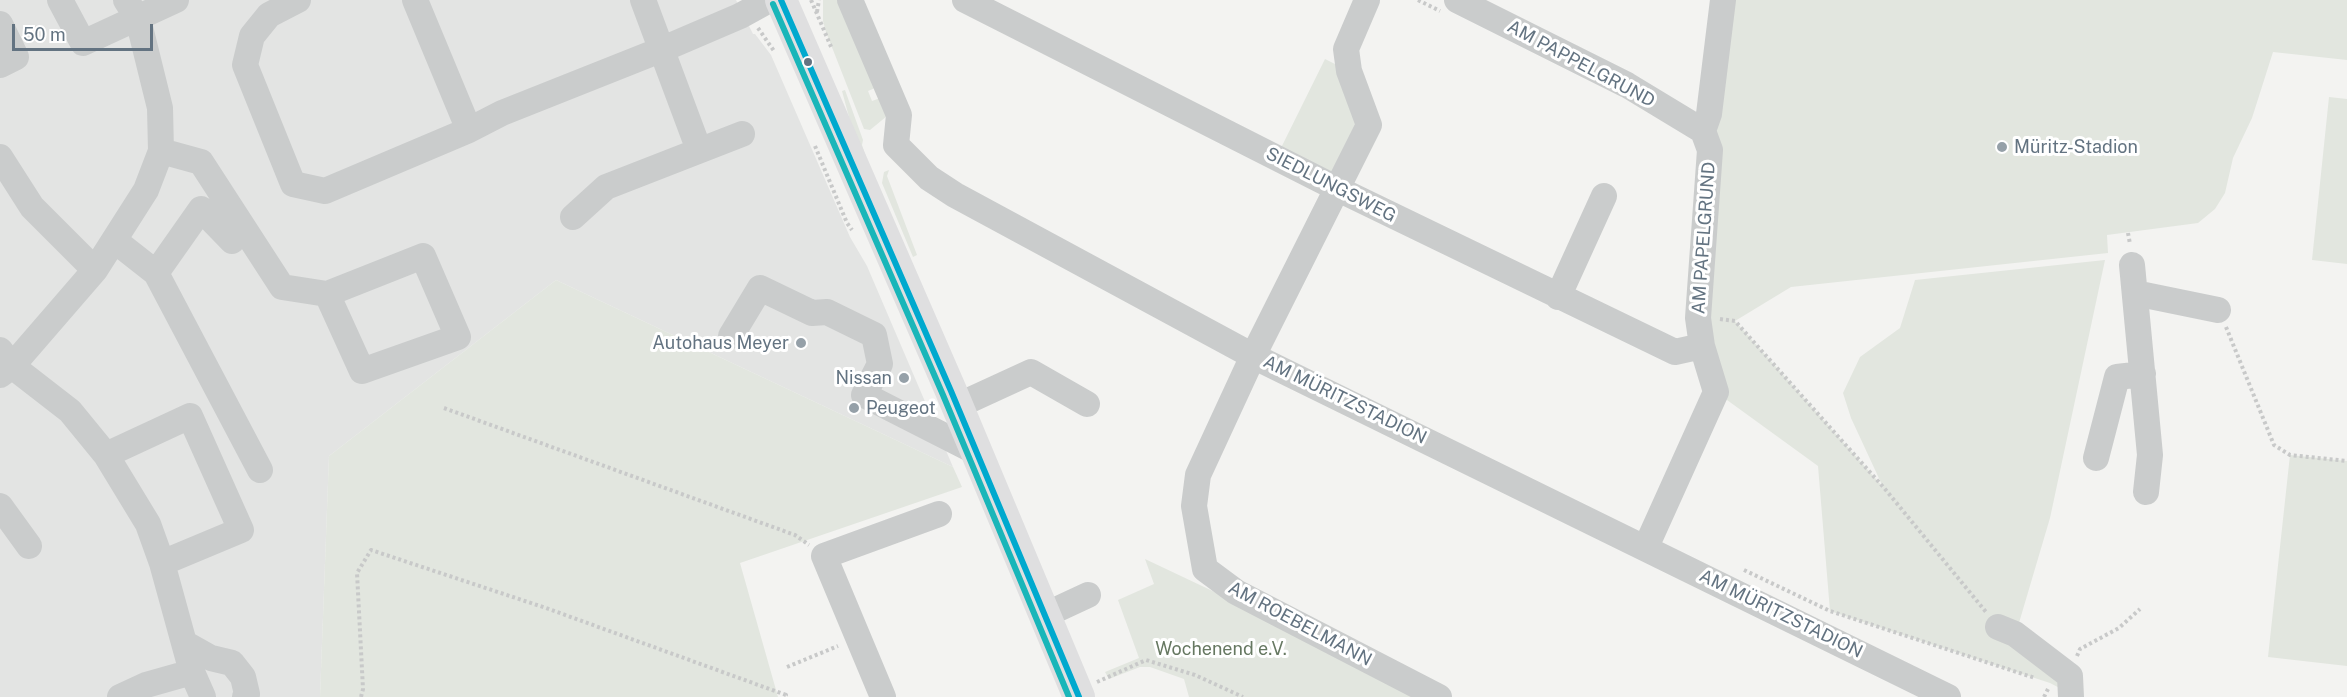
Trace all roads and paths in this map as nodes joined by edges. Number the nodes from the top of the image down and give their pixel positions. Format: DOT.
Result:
graph roads {
  1 [pos="60,0"];
  2 [pos="176,0"];
  3 [pos="298,0"];
  4 [pos="415,0"];
  5 [pos="643,0"];
  6 [pos="769,0"];
  7 [pos="780,0"];
  8 [pos="811,0"];
  9 [pos="819,0"];
  10 [pos="850,0"];
  11 [pos="965,0"];
  12 [pos="1367,0"];
  13 [pos="1457,0"];
  14 [pos="1723,0"];
  15 [pos="132,10"];
  16 [pos="818,16"];
  17 [pos="820,22"];
  18 [pos="0,24"];
  19 [pos="663,49"];
  20 [pos="0,64"];
  21 [pos="469,130"];
  22 [pos="1703,131"];
  23 [pos="742,134"];
  24 [pos="699,150"];
  25 [pos="161,151"];
  26 [pos="0,157"];
  27 [pos="1340,184"];
  28 [pos="1604,196"];
  29 [pos="573,217"];
  30 [pos="114,240"];
  31 [pos="232,241"];
  32 [pos="2132,265"];
  33 [pos="95,270"];
  34 [pos="156,273"];
  35 [pos="1560,291"];
  36 [pos="2135,293"];
  37 [pos="327,294"];
  38 [pos="2218,310"];
  39 [pos="1698,318"];
  40 [pos="731,336"];
  41 [pos="1702,346"];
  42 [pos="1253,356"];
  43 [pos="4,364"];
  44 [pos="2143,374"];
  45 [pos="1087,404"];
  46 [pos="957,406"];
  47 [pos="444,408"];
  48 [pos="976,452"];
  49 [pos="106,455"];
  50 [pos="2096,458"];
  51 [pos="2347,461"];
  52 [pos="260,470"];
  53 [pos="2146,492"];
  54 [pos="0,506"];
  55 [pos="939,514"];
  56 [pos="29,546"];
  57 [pos="1646,547"];
  58 [pos="824,556"];
  59 [pos="162,563"];
  60 [pos="1088,595"];
  61 [pos="2140,609"];
  62 [pos="1045,615"];
  63 [pos="1998,627"];
  64 [pos="858,638"];
  65 [pos="186,644"];
  66 [pos="787,667"];
  67 [pos="192,672"];
  68 [pos="2070,687"];
  69 [pos="1078,694"];
  70 [pos="120,697"];
  71 [pos="203,697"];
  72 [pos="245,697"];
  73 [pos="361,697"];
  74 [pos="784,697"];
  75 [pos="883,697"];
  76 [pos="1243,697"];
  77 [pos="1439,697"];
  78 [pos="1948,697"];
  1 -- 15 [label="street"];
  2 -- 15 [label="street"];
  3 -- 21 [label="street"];
  4 -- 21 [label="street"];
  5 -- 19 [label="street"];
  6 -- 19 [label="street"];
  7 -- 46 [label="main road"];
  8 -- 16 [label="path"];
  9 -- 16 [label="path"];
  10 -- 42 [label="street, AM MÜRITZSTADION"];
  11 -- 27 [label="street, SIEDLUNGSWEG"];
  12 -- 27 [label="street, AM ROEBELMANN"];
  13 -- 22 [label="street, AM PAPPELGRUND"];
  14 -- 22 [label="street"];
  15 -- 25 [label="street"];
  16 -- 17 [label="path"];
  18 -- 20 [label="street"];
  19 -- 21 [label="street"];
  19 -- 24 [label="street"];
  22 -- 39 [label="street, AM PAPELGRUND"];
  23 -- 24 [label="street"];
  24 -- 29 [label="street"];
  25 -- 30 [label="street"];
  25 -- 37 [label="street"];
  26 -- 33 [label="street"];
  27 -- 35 [label="street, SIEDLUNGSWEG"];
  27 -- 42 [label="street, AM ROEBELMANN"];
  28 -- 35 [label="street"];
  30 -- 33 [label="street"];
  30 -- 34 [label="street"];
  31 -- 34 [label="street"];
  32 -- 36 [label="street"];
  33 -- 43 [label="street"];
  34 -- 52 [label="street"];
  35 -- 41 [label="street, SIEDLUNGSWEG"];
  36 -- 38 [label="street"];
  36 -- 44 [label="street"];
  37 -- 37 [label="street"];
  38 -- 51 [label="path"];
  39 -- 41 [label="street, AM PAPELGRUND"];
  39 -- 63 [label="path"];
  40 -- 48 [label="street"];
  41 -- 57 [label="street"];
  42 -- 57 [label="street, AM MÜRITZSTADION"];
  42 -- 77 [label="street, AM ROEBELMANN"];
  43 -- 49 [label="street"];
  44 -- 50 [label="street"];
  44 -- 53 [label="street"];
  45 -- 46 [label="street"];
  46 -- 48 [label="main road"];
  47 -- 58 [label="path"];
  48 -- 62 [label="main road"];
  49 -- 59 [label="street"];
  49 -- 59 [label="street"];
  54 -- 56 [label="street"];
  55 -- 58 [label="street"];
  57 -- 78 [label="street, AM MÜRITZSTADION"];
  58 -- 64 [label="street"];
  59 -- 65 [label="street"];
  60 -- 62 [label="street"];
  61 -- 68 [label="path"];
  62 -- 69 [label="main road"];
  63 -- 68 [label="street"];
  64 -- 66 [label="path"];
  64 -- 75 [label="street"];
  65 -- 67 [label="street"];
  65 -- 72 [label="street"];
  67 -- 70 [label="street"];
  67 -- 71 [label="street"];
  69 -- 76 [label="path"];
  73 -- 74 [label="path"];
}
